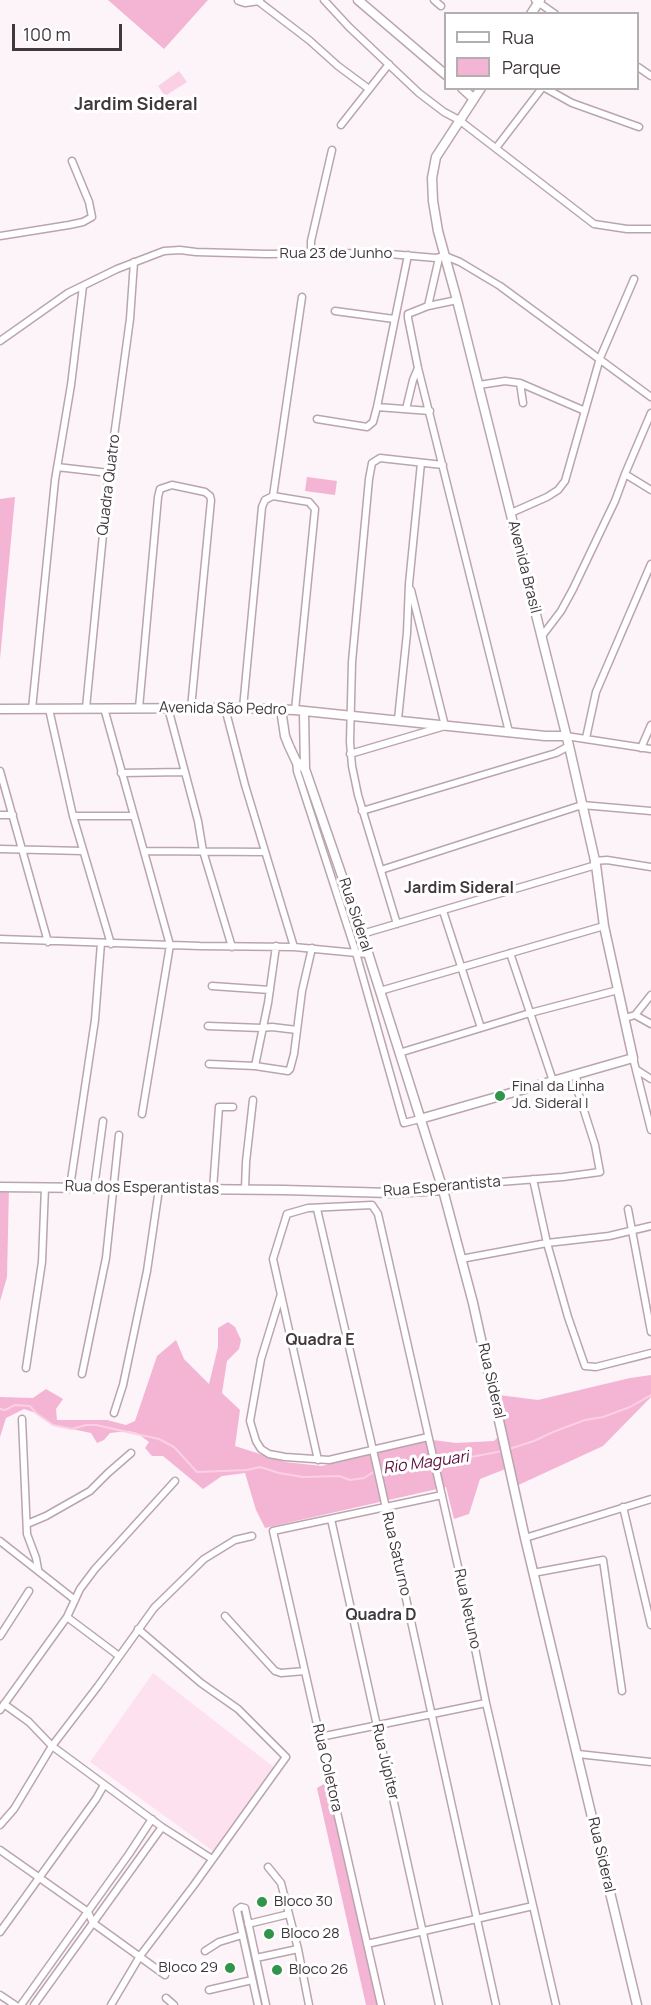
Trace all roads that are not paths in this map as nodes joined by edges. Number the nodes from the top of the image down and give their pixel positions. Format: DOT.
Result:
graph roads {
  1 [pos="238,0"];
  2 [pos="258,0"];
  3 [pos="324,0"];
  4 [pos="358,0"];
  5 [pos="434,0"];
  6 [pos="538,1"];
  7 [pos="441,6"];
  8 [pos="552,12"];
  9 [pos="388,64"];
  10 [pos="444,73"];
  11 [pos="369,88"];
  12 [pos="464,90"];
  13 [pos="480,90"];
  14 [pos="542,90"];
  15 [pos="548,90"];
  16 [pos="474,99"];
  17 [pos="459,120"];
  18 [pos="341,125"];
  19 [pos="639,127"];
  20 [pos="496,148"];
  21 [pos="332,150"];
  22 [pos="72,161"];
  23 [pos="651,230"];
  24 [pos="0,236"];
  25 [pos="311,252"];
  26 [pos="408,255"];
  27 [pos="442,257"];
  28 [pos="134,262"];
  29 [pos="634,279"];
  30 [pos="83,286"];
  31 [pos="629,290"];
  32 [pos="637,292"];
  33 [pos="302,297"];
  34 [pos="458,300"];
  35 [pos="428,306"];
  36 [pos="335,311"];
  37 [pos="408,314"];
  38 [pos="395,315"];
  39 [pos="0,341"];
  40 [pos="600,358"];
  41 [pos="418,368"];
  42 [pos="520,383"];
  43 [pos="479,385"];
  44 [pos="651,397"];
  45 [pos="523,403"];
  46 [pos="377,407"];
  47 [pos="406,409"];
  48 [pos="430,411"];
  49 [pos="585,411"];
  50 [pos="651,412"];
  51 [pos="317,419"];
  52 [pos="648,426"];
  53 [pos="420,463"];
  54 [pos="443,465"];
  55 [pos="57,467"];
  56 [pos="109,473"];
  57 [pos="625,474"];
  58 [pos="651,490"];
  59 [pos="273,496"];
  60 [pos="511,513"];
  61 [pos="651,564"];
  62 [pos="409,584"];
  63 [pos="542,636"];
  64 [pos="32,708"];
  65 [pos="86,708"];
  66 [pos="104,708"];
  67 [pos="139,708"];
  68 [pos="168,708"];
  69 [pos="191,708"];
  70 [pos="225,708"];
  71 [pos="243,708"];
  72 [pos="0,709"];
  73 [pos="49,709"];
  74 [pos="281,709"];
  75 [pos="299,710"];
  76 [pos="350,716"];
  77 [pos="398,719"];
  78 [pos="651,725"];
  79 [pos="445,726"];
  80 [pos="509,732"];
  81 [pos="566,736"];
  82 [pos="586,738"];
  83 [pos="569,746"];
  84 [pos="641,748"];
  85 [pos="651,749"];
  86 [pos="350,754"];
  87 [pos="296,761"];
  88 [pos="305,769"];
  89 [pos="0,771"];
  90 [pos="184,772"];
  91 [pos="121,773"];
  92 [pos="582,805"];
  93 [pos="362,811"];
  94 [pos="651,811"];
  95 [pos="0,815"];
  96 [pos="13,815"];
  97 [pos="73,816"];
  98 [pos="133,816"];
  99 [pos="0,849"];
  100 [pos="23,849"];
  101 [pos="144,850"];
  102 [pos="83,851"];
  103 [pos="203,851"];
  104 [pos="265,852"];
  105 [pos="595,863"];
  106 [pos="651,867"];
  107 [pos="381,870"];
  108 [pos="443,910"];
  109 [pos="396,924"];
  110 [pos="604,926"];
  111 [pos="362,934"];
  112 [pos="0,939"];
  113 [pos="48,942"];
  114 [pos="100,943"];
  115 [pos="111,944"];
  116 [pos="170,945"];
  117 [pos="276,946"];
  118 [pos="232,947"];
  119 [pos="294,947"];
  120 [pos="312,948"];
  121 [pos="356,953"];
  122 [pos="510,953"];
  123 [pos="368,954"];
  124 [pos="460,966"];
  125 [pos="212,986"];
  126 [pos="270,990"];
  127 [pos="618,990"];
  128 [pos="380,991"];
  129 [pos="651,995"];
  130 [pos="530,1013"];
  131 [pos="635,1015"];
  132 [pos="625,1018"];
  133 [pos="651,1024"];
  134 [pos="208,1026"];
  135 [pos="262,1028"];
  136 [pos="481,1028"];
  137 [pos="297,1030"];
  138 [pos="399,1053"];
  139 [pos="633,1058"];
  140 [pos="209,1064"];
  141 [pos="255,1066"];
  142 [pos="636,1069"];
  143 [pos="576,1074"];
  144 [pos="651,1079"];
  145 [pos="553,1082"];
  146 [pos="253,1100"];
  147 [pos="233,1107"];
  148 [pos="142,1114"];
  149 [pos="420,1119"];
  150 [pos="103,1121"];
  151 [pos="651,1130"];
  152 [pos="118,1135"];
  153 [pos="533,1179"];
  154 [pos="0,1187"];
  155 [pos="45,1187"];
  156 [pos="70,1187"];
  157 [pos="94,1188"];
  158 [pos="114,1189"];
  159 [pos="159,1189"];
  160 [pos="213,1189"];
  161 [pos="245,1189"];
  162 [pos="284,1190"];
  163 [pos="443,1190"];
  164 [pos="317,1209"];
  165 [pos="628,1209"];
  166 [pos="651,1226"];
  167 [pos="632,1231"];
  168 [pos="547,1243"];
  169 [pos="461,1258"];
  170 [pos="281,1293"];
  171 [pos="651,1332"];
  172 [pos="651,1353"];
  173 [pos="26,1368"];
  174 [pos="82,1374"];
  175 [pos="114,1413"];
  176 [pos="22,1419"];
  177 [pos="428,1437"];
  178 [pos="373,1450"];
  179 [pos="131,1453"];
  180 [pos="318,1460"];
  181 [pos="175,1481"];
  182 [pos="442,1495"];
  183 [pos="651,1499"];
  184 [pos="385,1507"];
  185 [pos="623,1507"];
  186 [pos="331,1519"];
  187 [pos="27,1524"];
  188 [pos="252,1536"];
  189 [pos="525,1538"];
  190 [pos="0,1541"];
  191 [pos="38,1569"];
  192 [pos="533,1573"];
  193 [pos="29,1591"];
  194 [pos="75,1600"];
  195 [pos="225,1616"];
  196 [pos="67,1617"];
  197 [pos="0,1620"];
  198 [pos="7,1625"];
  199 [pos="651,1625"];
  200 [pos="138,1629"];
  201 [pos="0,1636"];
  202 [pos="119,1656"];
  203 [pos="305,1671"];
  204 [pos="622,1691"];
  205 [pos="486,1703"];
  206 [pos="2,1707"];
  207 [pos="432,1714"];
  208 [pos="376,1726"];
  209 [pos="320,1737"];
  210 [pos="52,1746"];
  211 [pos="578,1754"];
  212 [pos="651,1762"];
  213 [pos="104,1785"];
  214 [pos="152,1819"];
  215 [pos="0,1825"];
  216 [pos="162,1827"];
  217 [pos="0,1850"];
  218 [pos="212,1859"];
  219 [pos="268,1867"];
  220 [pos="39,1877"];
  221 [pos="533,1905"];
  222 [pos="88,1912"];
  223 [pos="289,1914"];
  224 [pos="477,1919"];
  225 [pos="93,1923"];
  226 [pos="248,1924"];
  227 [pos="0,1932"];
  228 [pos="422,1932"];
  229 [pos="243,1938"];
  230 [pos="251,1939"];
  231 [pos="367,1944"];
  232 [pos="298,1949"];
  233 [pos="205,1951"];
  234 [pos="140,1956"];
  235 [pos="256,1958"];
  236 [pos="165,1975"];
  237 [pos="252,1980"];
  238 [pos="209,1990"];
  239 [pos="0,1995"];
  240 [pos="166,1998"];
  241 [pos="15,2005"];
  242 [pos="21,2005"];
  243 [pos="34,2005"];
  244 [pos="111,2005"];
  245 [pos="174,2005"];
  246 [pos="258,2005"];
  247 [pos="266,2005"];
  248 [pos="309,2005"];
  249 [pos="381,2005"];
  250 [pos="439,2005"];
  251 [pos="496,2005"];
  252 [pos="556,2005"];
  253 [pos="637,2005"];
  1 -- 2 [label="main road"];
  2 -- 11 [label="street"];
  3 -- 9 [label="street"];
  4 -- 10 [label="main road"];
  5 -- 7 [label="street"];
  6 -- 8 [label="street"];
  9 -- 11 [label="street"];
  9 -- 17 [label="street"];
  11 -- 18 [label="street"];
  12 -- 16 [label="main road"];
  13 -- 16 [label="main road, Avenida Brasil"];
  14 -- 20 [label="street"];
  15 -- 19 [label="street"];
  16 -- 17 [label="main road, Avenida Brasil"];
  17 -- 20 [label="street"];
  17 -- 27 [label="main road, Avenida Brasil"];
  20 -- 23 [label="street"];
  21 -- 25 [label="street"];
  22 -- 24 [label="street"];
  25 -- 26 [label="street, Rua 23 de Junho"];
  25 -- 28 [label="street, Rua 23 de Junho"];
  26 -- 27 [label="street, Rua 23 de Junho"];
  26 -- 38 [label="street"];
  27 -- 34 [label="main road, Avenida Brasil"];
  27 -- 35 [label="street"];
  27 -- 40 [label="street, Rua 23 de Junho"];
  28 -- 30 [label="street, Rua 23 de Junho"];
  28 -- 56 [label="street, Quadra Quatro"];
  29 -- 31 [label="street"];
  30 -- 39 [label="street, Rua 23 de Junho"];
  30 -- 55 [label="street"];
  31 -- 32 [label="street"];
  31 -- 40 [label="street"];
  33 -- 59 [label="street"];
  34 -- 35 [label="street"];
  34 -- 43 [label="main road, Avenida Brasil"];
  35 -- 37 [label="street"];
  36 -- 38 [label="street"];
  37 -- 38 [label="street"];
  37 -- 41 [label="street"];
  38 -- 46 [label="street"];
  40 -- 44 [label="street, Rua 23 de Junho"];
  40 -- 49 [label="street"];
  41 -- 47 [label="street"];
  41 -- 48 [label="street"];
  42 -- 43 [label="street"];
  42 -- 45 [label="street"];
  42 -- 49 [label="street"];
  43 -- 60 [label="main road, Avenida Brasil"];
  46 -- 47 [label="street"];
  46 -- 51 [label="street"];
  47 -- 48 [label="street"];
  48 -- 54 [label="street"];
  49 -- 60 [label="street"];
  50 -- 52 [label="street"];
  52 -- 57 [label="street"];
  53 -- 54 [label="street"];
  53 -- 62 [label="street"];
  53 -- 76 [label="street"];
  54 -- 80 [label="street"];
  55 -- 56 [label="street"];
  55 -- 64 [label="street"];
  56 -- 65 [label="street, Quadra Quatro"];
  57 -- 58 [label="street"];
  57 -- 63 [label="street"];
  59 -- 71 [label="street"];
  59 -- 75 [label="street"];
  60 -- 63 [label="main road, Avenida Brasil"];
  61 -- 82 [label="street"];
  62 -- 77 [label="street"];
  62 -- 79 [label="street"];
  63 -- 81 [label="main road, Avenida Brasil"];
  64 -- 72 [label="main road, Avenida São Pedro"];
  64 -- 73 [label="main road, Avenida São Pedro"];
  65 -- 66 [label="main road, Avenida São Pedro"];
  65 -- 73 [label="main road, Avenida São Pedro"];
  66 -- 67 [label="main road, Avenida São Pedro"];
  66 -- 91 [label="street"];
  67 -- 68 [label="main road, Avenida São Pedro"];
  67 -- 69 [label="street"];
  68 -- 69 [label="main road, Avenida São Pedro"];
  68 -- 90 [label="street"];
  69 -- 70 [label="main road, Avenida São Pedro"];
  70 -- 71 [label="main road, Avenida São Pedro"];
  70 -- 104 [label="street"];
  71 -- 74 [label="main road, Avenida São Pedro"];
  73 -- 97 [label="street"];
  74 -- 75 [label="main road, Avenida São Pedro"];
  74 -- 87 [label="main road, Rua Sideral"];
  75 -- 76 [label="main road, Avenida São Pedro"];
  75 -- 88 [label="main road, Rua Sideral"];
  76 -- 77 [label="main road, Avenida São Pedro"];
  76 -- 86 [label="street"];
  77 -- 79 [label="main road, Avenida São Pedro"];
  78 -- 84 [label="street"];
  79 -- 80 [label="main road, Avenida São Pedro"];
  79 -- 86 [label="street, Avenida São Pedro"];
  80 -- 81 [label="main road, Avenida São Pedro"];
  81 -- 82 [label="street"];
  81 -- 83 [label="main road, Avenida Brasil"];
  82 -- 84 [label="street"];
  83 -- 92 [label="main road, Avenida Brasil"];
  83 -- 93 [label="street"];
  84 -- 85 [label="street"];
  86 -- 93 [label="street"];
  87 -- 88 [label="main road, Rua Sideral"];
  87 -- 121 [label="street"];
  88 -- 111 [label="main road, Rua Sideral"];
  89 -- 96 [label="street"];
  90 -- 91 [label="street"];
  90 -- 103 [label="street"];
  91 -- 98 [label="street"];
  92 -- 94 [label="street"];
  92 -- 105 [label="main road, Avenida Brasil"];
  92 -- 107 [label="street"];
  93 -- 107 [label="street"];
  95 -- 96 [label="street"];
  96 -- 100 [label="street"];
  97 -- 98 [label="street"];
  97 -- 102 [label="street"];
  98 -- 101 [label="street"];
  99 -- 100 [label="street"];
  100 -- 102 [label="street"];
  100 -- 113 [label="street"];
  101 -- 103 [label="street"];
  101 -- 116 [label="street"];
  102 -- 115 [label="street"];
  103 -- 104 [label="street"];
  103 -- 118 [label="street"];
  104 -- 119 [label="street"];
  105 -- 106 [label="street"];
  105 -- 108 [label="street"];
  105 -- 110 [label="main road, Avenida Brasil"];
  107 -- 109 [label="street"];
  108 -- 109 [label="street"];
  108 -- 124 [label="street"];
  109 -- 111 [label="street"];
  110 -- 122 [label="street"];
  110 -- 127 [label="main road, Avenida Brasil"];
  111 -- 123 [label="main road, Rua Sideral"];
  112 -- 113 [label="street"];
  113 -- 114 [label="street"];
  114 -- 115 [label="street"];
  114 -- 156 [label="street"];
  115 -- 116 [label="street"];
  116 -- 118 [label="street"];
  116 -- 148 [label="street"];
  117 -- 118 [label="street"];
  117 -- 119 [label="street"];
  117 -- 126 [label="street"];
  119 -- 120 [label="street"];
  120 -- 121 [label="street"];
  120 -- 137 [label="street"];
  121 -- 123 [label="street"];
  121 -- 149 [label="street"];
  122 -- 124 [label="street"];
  122 -- 130 [label="street"];
  123 -- 128 [label="main road, Rua Sideral"];
  124 -- 128 [label="street"];
  124 -- 136 [label="street"];
  125 -- 126 [label="street"];
  126 -- 135 [label="street"];
  127 -- 130 [label="street"];
  127 -- 132 [label="main road, Avenida Brasil"];
  128 -- 138 [label="main road, Rua Sideral"];
  129 -- 131 [label="street"];
  130 -- 136 [label="street"];
  130 -- 145 [label="street"];
  131 -- 132 [label="street"];
  131 -- 133 [label="street"];
  132 -- 139 [label="main road, Avenida Brasil"];
  134 -- 135 [label="street"];
  135 -- 137 [label="street"];
  135 -- 141 [label="street"];
  136 -- 138 [label="street"];
  137 -- 141 [label="street"];
  138 -- 149 [label="main road, Rua Sideral"];
  139 -- 142 [label="street"];
  139 -- 143 [label="main road"];
  140 -- 141 [label="street"];
  142 -- 144 [label="street"];
  142 -- 151 [label="street"];
  143 -- 145 [label="main road"];
  143 -- 153 [label="street, Rua Esperantista"];
  145 -- 149 [label="main road"];
  146 -- 161 [label="street"];
  147 -- 160 [label="street"];
  149 -- 163 [label="main road, Rua Sideral"];
  150 -- 157 [label="street"];
  152 -- 158 [label="street"];
  153 -- 163 [label="street, Rua Esperantista"];
  153 -- 168 [label="street"];
  154 -- 155 [label="main road, Rua dos Esperantistas"];
  155 -- 156 [label="main road, Rua dos Esperantistas"];
  155 -- 173 [label="street"];
  156 -- 157 [label="main road, Rua dos Esperantistas"];
  157 -- 158 [label="main road, Rua dos Esperantistas"];
  158 -- 159 [label="main road, Rua dos Esperantistas"];
  158 -- 174 [label="street"];
  159 -- 160 [label="main road, Rua dos Esperantistas"];
  159 -- 175 [label="street"];
  160 -- 161 [label="main road, Rua dos Esperantistas"];
  161 -- 162 [label="main road, Rua dos Esperantistas"];
  162 -- 163 [label="main road, Rua Esperantista"];
  163 -- 169 [label="main road, Rua Sideral"];
  164 -- 170 [label="street"];
  164 -- 177 [label="street, Rua Netuno"];
  164 -- 178 [label="street, Rua Saturno"];
  165 -- 167 [label="street"];
  166 -- 167 [label="street"];
  167 -- 168 [label="street"];
  167 -- 171 [label="street"];
  168 -- 169 [label="street"];
  168 -- 172 [label="street"];
  169 -- 189 [label="main road, Rua Sideral"];
  170 -- 180 [label="street"];
  170 -- 180 [label="street"];
  176 -- 187 [label="street"];
  177 -- 178 [label="street"];
  177 -- 182 [label="street, Rua Netuno"];
  178 -- 180 [label="street"];
  178 -- 184 [label="street, Rua Saturno"];
  179 -- 187 [label="street"];
  181 -- 194 [label="street"];
  182 -- 184 [label="street"];
  182 -- 205 [label="street, Rua Netuno"];
  183 -- 185 [label="street"];
  184 -- 186 [label="street"];
  184 -- 207 [label="street, Rua Saturno"];
  185 -- 189 [label="street"];
  185 -- 199 [label="street"];
  186 -- 203 [label="street, Rua Coletora"];
  186 -- 208 [label="street, Rua Júpiter"];
  187 -- 191 [label="street"];
  188 -- 200 [label="street"];
  189 -- 192 [label="main road, Rua Sideral"];
  190 -- 191 [label="street"];
  191 -- 194 [label="street"];
  192 -- 204 [label="street"];
  192 -- 211 [label="main road, Rua Sideral"];
  193 -- 198 [label="street"];
  194 -- 196 [label="street"];
  195 -- 203 [label="street"];
  196 -- 202 [label="street"];
  196 -- 206 [label="street"];
  197 -- 198 [label="street"];
  198 -- 201 [label="street"];
  200 -- 202 [label="street"];
  200 -- 218 [label="street"];
  202 -- 210 [label="street"];
  203 -- 209 [label="street, Rua Coletora"];
  205 -- 207 [label="street"];
  205 -- 221 [label="street, Rua Netuno"];
  206 -- 210 [label="street"];
  207 -- 208 [label="street"];
  207 -- 224 [label="street, Rua Saturno"];
  208 -- 209 [label="street"];
  208 -- 228 [label="street, Rua Júpiter"];
  209 -- 231 [label="street, Rua Coletora"];
  210 -- 213 [label="street"];
  210 -- 215 [label="street"];
  211 -- 212 [label="street"];
  211 -- 253 [label="main road, Rua Sideral"];
  213 -- 214 [label="street"];
  213 -- 220 [label="street"];
  214 -- 216 [label="street"];
  214 -- 222 [label="street"];
  216 -- 218 [label="street"];
  216 -- 225 [label="street"];
  217 -- 220 [label="street"];
  218 -- 234 [label="street"];
  219 -- 223 [label="street"];
  220 -- 222 [label="street"];
  220 -- 227 [label="street"];
  221 -- 224 [label="street"];
  221 -- 252 [label="street, Rua Netuno"];
  222 -- 225 [label="street"];
  222 -- 242 [label="street"];
  223 -- 226 [label="street"];
  223 -- 232 [label="street"];
  224 -- 228 [label="street"];
  224 -- 251 [label="street, Rua Saturno"];
  225 -- 234 [label="street"];
  225 -- 243 [label="street"];
  226 -- 229 [label="street"];
  226 -- 230 [label="street"];
  228 -- 231 [label="street"];
  228 -- 250 [label="street, Rua Júpiter"];
  229 -- 230 [label="street"];
  229 -- 233 [label="street"];
  229 -- 237 [label="street"];
  230 -- 235 [label="street"];
  231 -- 249 [label="street, Rua Coletora"];
  232 -- 235 [label="street"];
  232 -- 248 [label="street"];
  234 -- 236 [label="street"];
  234 -- 244 [label="street"];
  235 -- 247 [label="street"];
  237 -- 238 [label="street"];
  237 -- 246 [label="street"];
  239 -- 241 [label="street"];
  240 -- 245 [label="street"];
}
